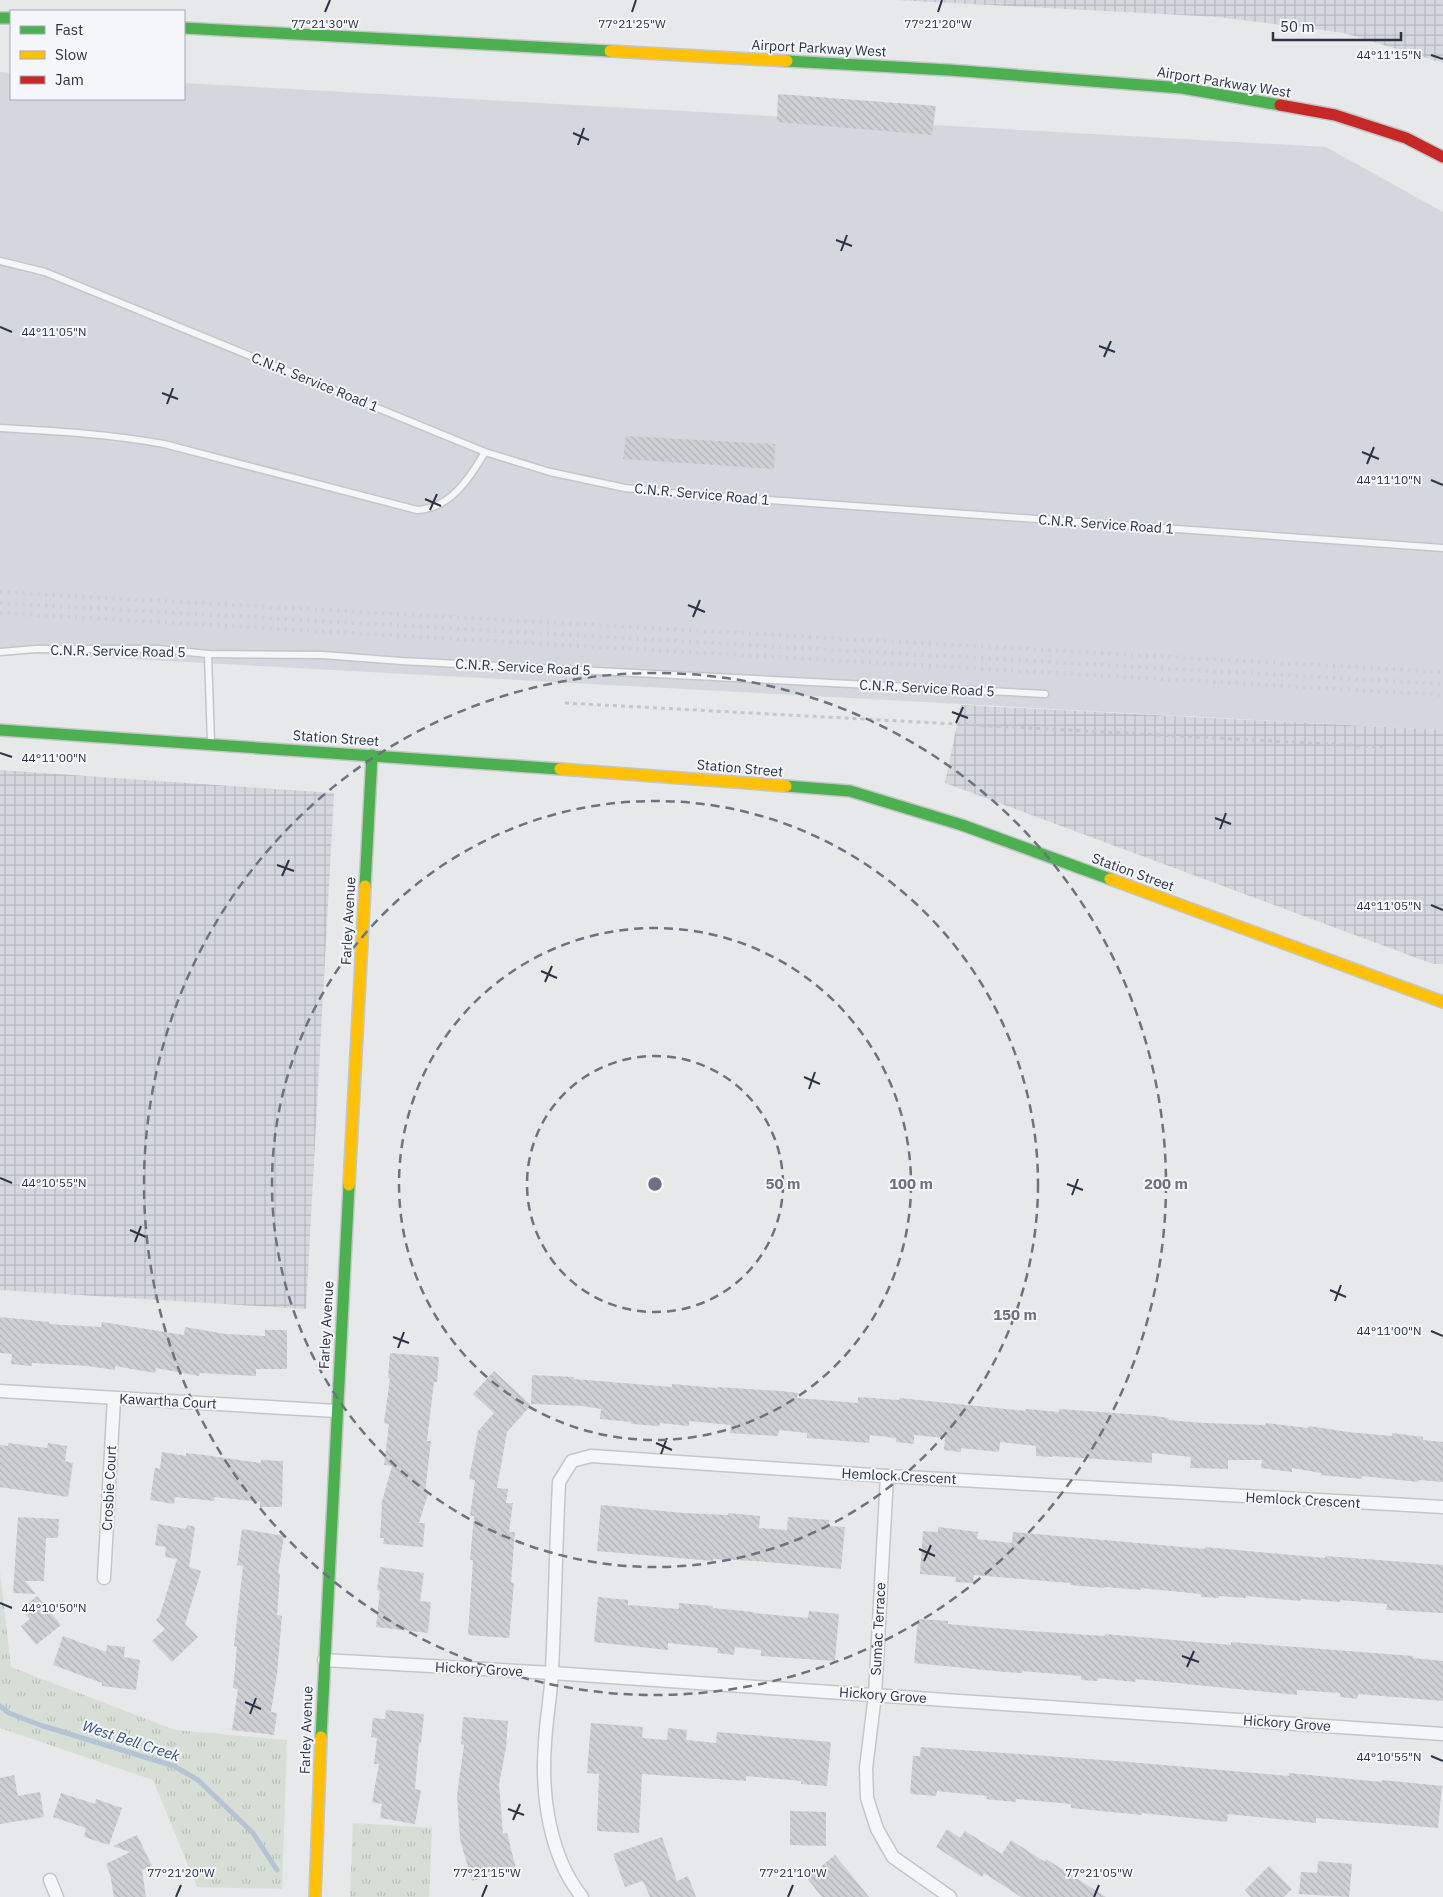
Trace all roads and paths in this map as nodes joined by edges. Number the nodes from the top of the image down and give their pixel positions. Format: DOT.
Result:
graph roads {
  1 [pos="185,28"];
  2 [pos="1443,157"];
  3 [pos="0,261"];
  4 [pos="0,428"];
  5 [pos="485,452"];
  6 [pos="1443,548"];
  7 [pos="0,652"];
  8 [pos="208,654"];
  9 [pos="1045,694"];
  10 [pos="564,703"];
  11 [pos="0,730"];
  12 [pos="211,744"];
  13 [pos="1383,747"];
  14 [pos="372,756"];
  15 [pos="1443,1002"];
  16 [pos="0,1392"];
  17 [pos="114,1398"];
  18 [pos="336,1410"];
  19 [pos="886,1476"];
  20 [pos="1443,1508"];
  21 [pos="104,1578"];
  22 [pos="324,1660"];
  23 [pos="552,1673"];
  24 [pos="875,1695"];
  25 [pos="1443,1734"];
  26 [pos="50,1880"];
  27 [pos="57,1897"];
  28 [pos="315,1897"];
  29 [pos="582,1897"];
  30 [pos="950,1897"];
  1 -- 2 [label="street, Airport Parkway West"];
  3 -- 5 [label="lane, C.N.R. Service Road 1"];
  4 -- 5 [label="lane"];
  5 -- 6 [label="lane, C.N.R. Service Road 1"];
  7 -- 8 [label="lane, C.N.R. Service Road 5"];
  8 -- 9 [label="lane, C.N.R. Service Road 5"];
  8 -- 12 [label="lane"];
  10 -- 13 [label="path"];
  11 -- 12 [label="street, Station Street"];
  12 -- 14 [label="street, Station Street"];
  14 -- 15 [label="street, Station Street"];
  14 -- 18 [label="street, Farley Avenue"];
  16 -- 17 [label="street, Kawartha Court"];
  17 -- 18 [label="street, Kawartha Court"];
  17 -- 21 [label="street, Crosbie Court"];
  18 -- 22 [label="street, Farley Avenue"];
  19 -- 20 [label="street, Hemlock Crescent"];
  19 -- 23 [label="street, Hemlock Crescent"];
  19 -- 24 [label="street, Sumac Terrace"];
  22 -- 23 [label="street, Hickory Grove"];
  22 -- 28 [label="street, Farley Avenue"];
  23 -- 24 [label="street, Hickory Grove"];
  23 -- 29 [label="street, Hemlock Crescent"];
  24 -- 25 [label="street, Hickory Grove"];
  24 -- 30 [label="street, Sumac Terrace"];
  26 -- 27 [label="street"];
}
